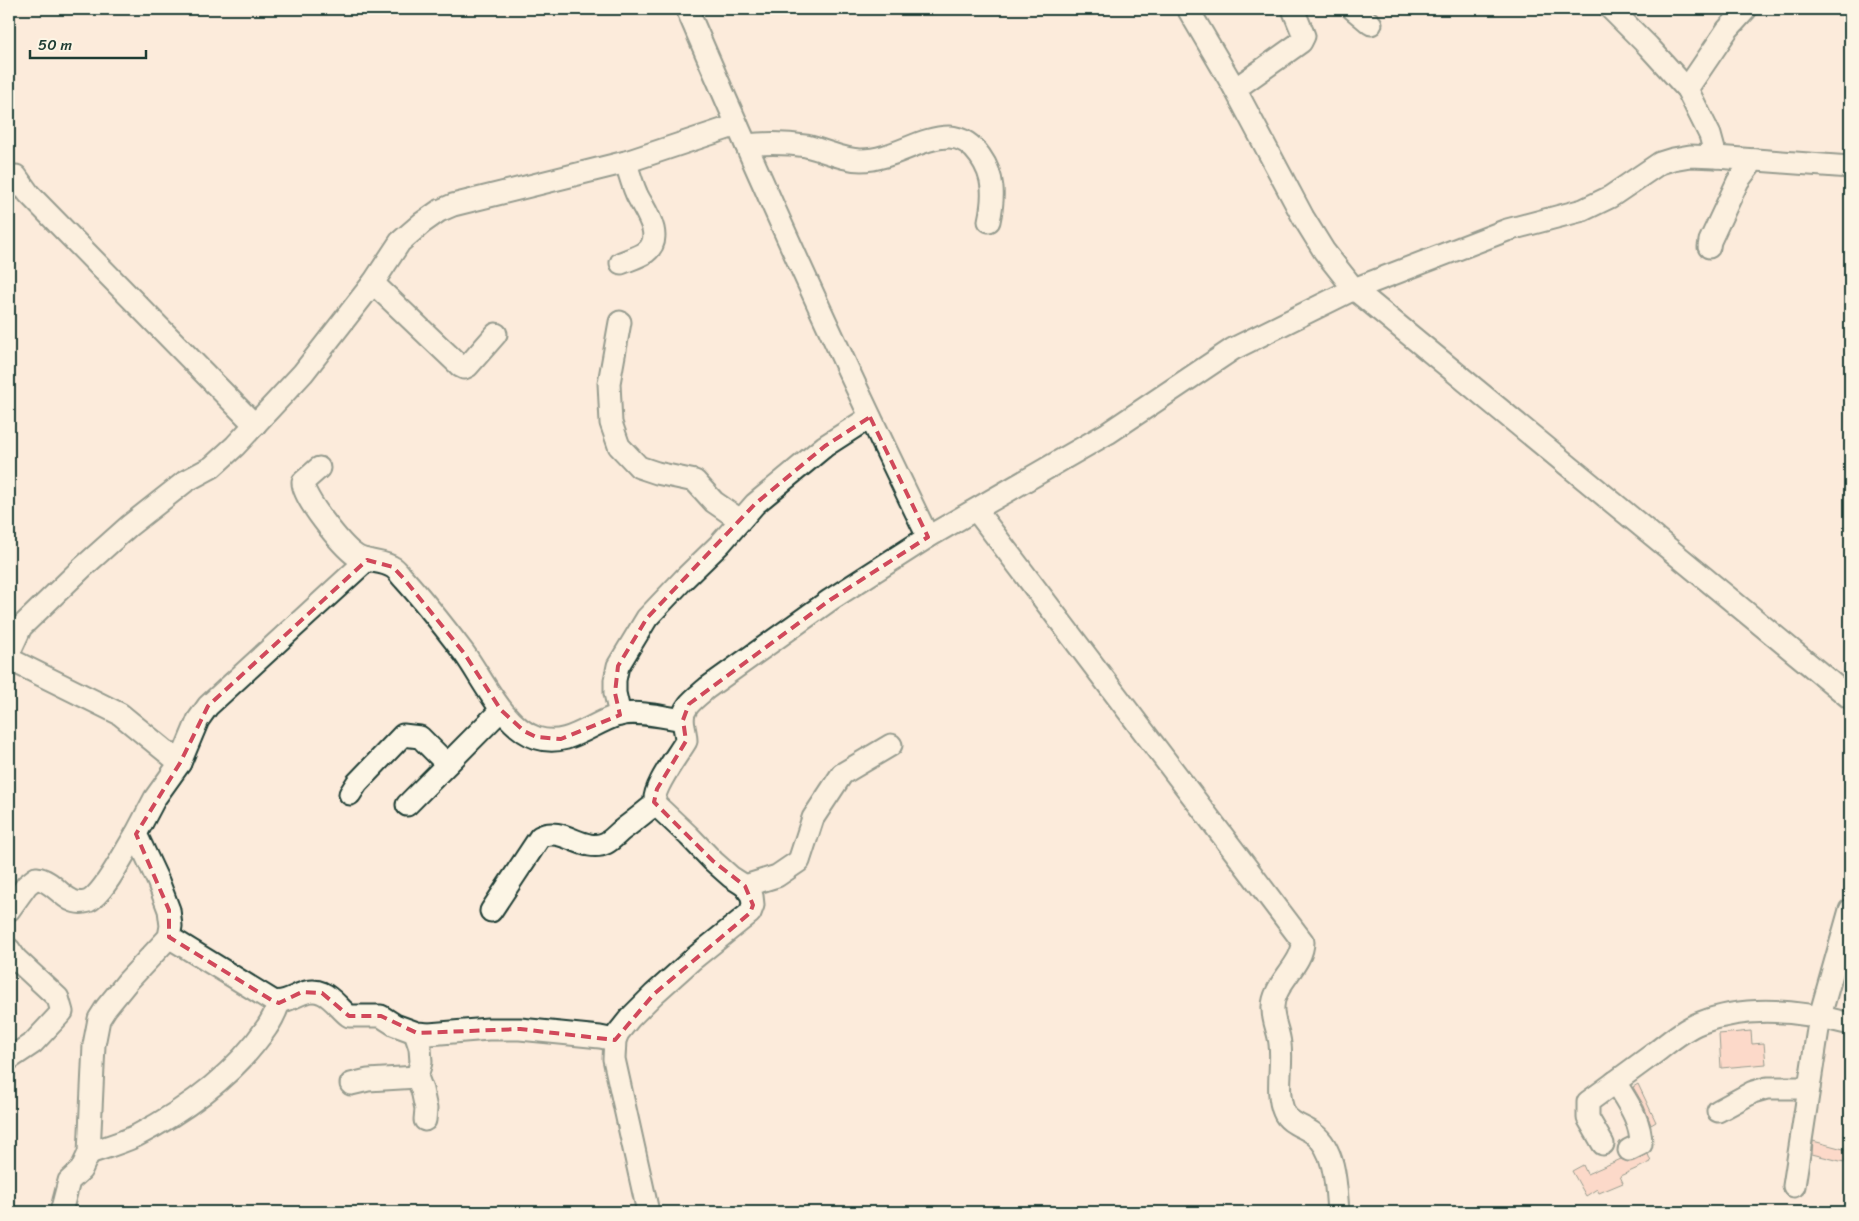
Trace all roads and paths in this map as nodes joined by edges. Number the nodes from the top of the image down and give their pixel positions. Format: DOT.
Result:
graph roads {
  1 [pos="687,9"];
  2 [pos="1188,9"];
  3 [pos="1293,9"];
  4 [pos="1353,9"];
  5 [pos="1611,9"];
  6 [pos="1746,9"];
  7 [pos="1370,24"];
  8 [pos="1235,88"];
  9 [pos="1687,88"];
  10 [pos="737,125"];
  11 [pos="746,145"];
  12 [pos="1716,157"];
  13 [pos="1754,160"];
  14 [pos="626,162"];
  15 [pos="1850,167"];
  16 [pos="11,179"];
  17 [pos="989,221"];
  18 [pos="1710,247"];
  19 [pos="621,263"];
  20 [pos="373,283"];
  21 [pos="1354,289"];
  22 [pos="620,322"];
  23 [pos="496,334"];
  24 [pos="870,417"];
  25 [pos="255,425"];
  26 [pos="319,468"];
  27 [pos="976,510"];
  28 [pos="740,520"];
  29 [pos="928,537"];
  30 [pos="367,560"];
  31 [pos="9,653"];
  32 [pos="9,658"];
  33 [pos="1850,698"];
  34 [pos="501,710"];
  35 [pos="620,715"];
  36 [pos="683,720"];
  37 [pos="891,745"];
  38 [pos="180,763"];
  39 [pos="447,764"];
  40 [pos="350,794"];
  41 [pos="655,804"];
  42 [pos="407,805"];
  43 [pos="136,834"];
  44 [pos="745,886"];
  45 [pos="9,910"];
  46 [pos="491,910"];
  47 [pos="1850,910"];
  48 [pos="169,937"];
  49 [pos="9,949"];
  50 [pos="279,1003"];
  51 [pos="1820,1016"];
  52 [pos="1850,1024"];
  53 [pos="415,1033"];
  54 [pos="615,1040"];
  55 [pos="9,1059"];
  56 [pos="417,1077"];
  57 [pos="1615,1082"];
  58 [pos="352,1084"];
  59 [pos="1809,1088"];
  60 [pos="1718,1111"];
  61 [pos="424,1120"];
  62 [pos="1603,1144"];
  63 [pos="1629,1150"];
  64 [pos="89,1154"];
  65 [pos="1794,1186"];
  66 [pos="61,1212"];
  67 [pos="648,1212"];
  68 [pos="1338,1212"];
  1 -- 10 [label="street"];
  2 -- 8 [label="street"];
  3 -- 8 [label="street"];
  4 -- 7 [label="street"];
  5 -- 9 [label="street"];
  6 -- 9 [label="street"];
  8 -- 21 [label="street"];
  9 -- 12 [label="street"];
  10 -- 11 [label="street"];
  10 -- 14 [label="street"];
  11 -- 17 [label="street"];
  11 -- 24 [label="street"];
  12 -- 13 [label="street"];
  12 -- 21 [label="street"];
  13 -- 15 [label="street"];
  13 -- 18 [label="street"];
  14 -- 19 [label="street"];
  14 -- 20 [label="street"];
  16 -- 25 [label="street"];
  20 -- 23 [label="street"];
  20 -- 25 [label="street"];
  21 -- 27 [label="street"];
  21 -- 33 [label="street"];
  22 -- 28 [label="street"];
  24 -- 28 [label="street"];
  24 -- 29 [label="street"];
  25 -- 31 [label="street"];
  26 -- 30 [label="street"];
  27 -- 29 [label="street"];
  27 -- 68 [label="street"];
  28 -- 35 [label="street"];
  29 -- 36 [label="street"];
  30 -- 34 [label="street"];
  30 -- 38 [label="street"];
  32 -- 38 [label="street"];
  34 -- 35 [label="street"];
  34 -- 39 [label="street"];
  35 -- 36 [label="street"];
  36 -- 41 [label="street"];
  37 -- 44 [label="street"];
  38 -- 43 [label="street"];
  39 -- 40 [label="street"];
  39 -- 42 [label="street"];
  41 -- 44 [label="street"];
  41 -- 46 [label="street"];
  43 -- 45 [label="street"];
  43 -- 48 [label="street"];
  44 -- 54 [label="street"];
  47 -- 51 [label="street"];
  48 -- 50 [label="street"];
  48 -- 64 [label="street"];
  49 -- 55 [label="street"];
  50 -- 53 [label="street"];
  50 -- 64 [label="street"];
  51 -- 52 [label="street"];
  51 -- 57 [label="street"];
  51 -- 59 [label="street"];
  53 -- 54 [label="street"];
  53 -- 56 [label="street"];
  54 -- 67 [label="street"];
  56 -- 58 [label="street"];
  56 -- 61 [label="street"];
  57 -- 62 [label="street"];
  57 -- 63 [label="street"];
  59 -- 60 [label="street"];
  59 -- 65 [label="street"];
  64 -- 66 [label="street"];
}
